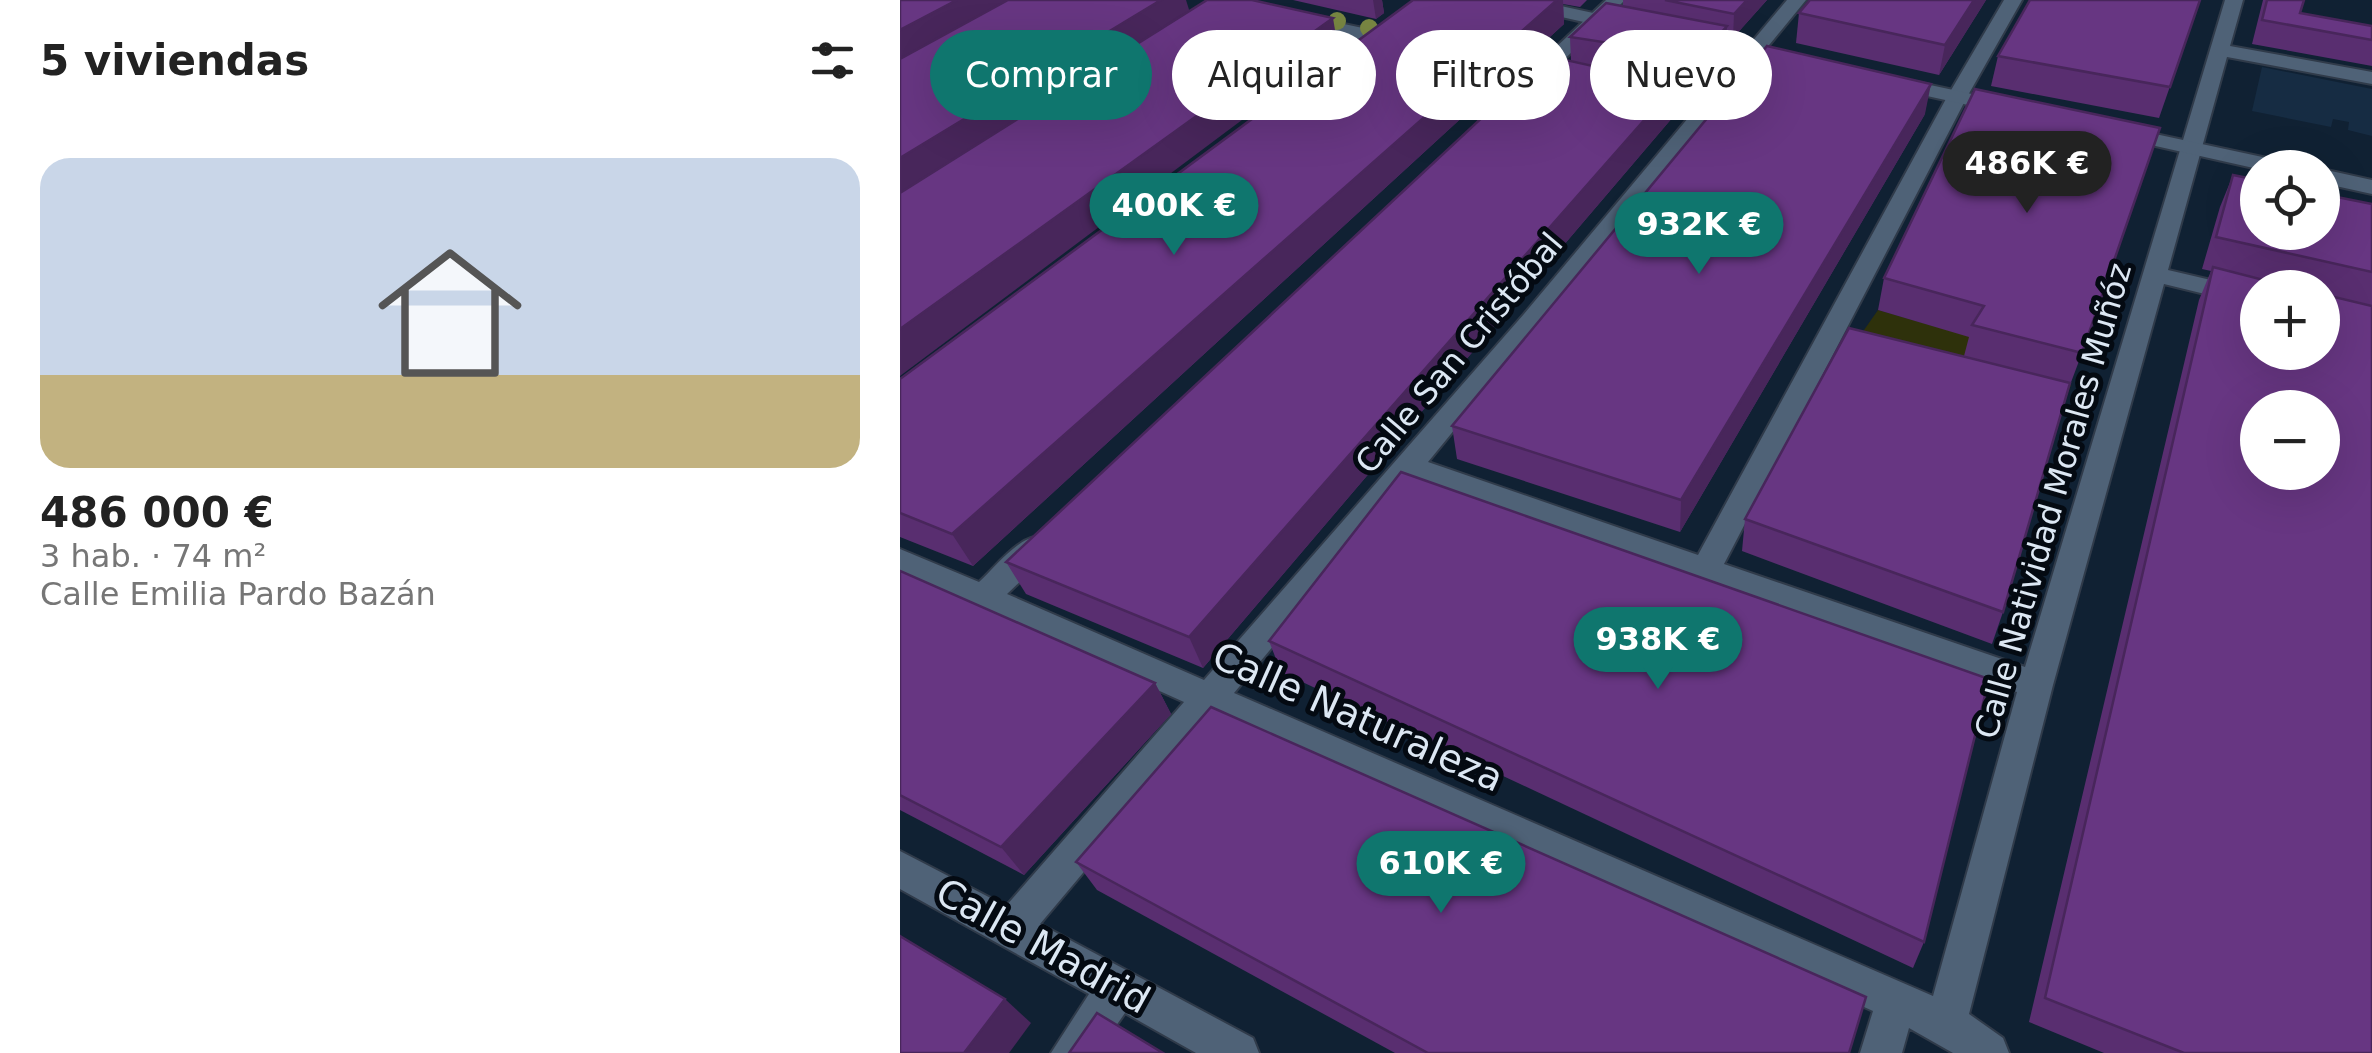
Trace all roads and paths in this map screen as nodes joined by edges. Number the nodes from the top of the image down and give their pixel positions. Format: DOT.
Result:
graph roads {
  1 [pos="1508,0"];
  2 [pos="1616,0"];
  3 [pos="1796,0"];
  4 [pos="2013,0"];
  5 [pos="2234,0"];
  6 [pos="1283,16"];
  7 [pos="1596,19"];
  8 [pos="1367,30"];
  9 [pos="1647,30"];
  10 [pos="1771,30"];
  11 [pos="1376,32"];
  12 [pos="1570,44"];
  13 [pos="2218,49"];
  14 [pos="1376,51"];
  15 [pos="1772,57"];
  16 [pos="1824,69"];
  17 [pos="2372,78"];
  18 [pos="1881,81"];
  19 [pos="1956,97"];
  20 [pos="2029,113"];
  21 [pos="1697,120"];
  22 [pos="2102,129"];
  23 [pos="2193,149"];
  24 [pos="2240,159"];
  25 [pos="2340,180"];
  26 [pos="2372,187"];
  27 [pos="2152,274"];
  28 [pos="2240,296"];
  29 [pos="1410,466"];
  30 [pos="1054,531"];
  31 [pos="900,561"];
  32 [pos="1707,568"];
  33 [pos="983,598"];
  34 [pos="2036,686"];
  35 [pos="1212,698"];
  36 [pos="900,869"];
  37 [pos="1012,928"];
  38 [pos="1119,988"];
  39 [pos="1896,1001"];
  40 [pos="1946,1023"];
  41 [pos="1072,1053"];
  42 [pos="1238,1053"];
  43 [pos="1881,1053"];
  44 [pos="1988,1053"];
  1 -- 7 [label="street"];
  2 -- 7 [label="street"];
  3 -- 10 [label="street, Calle San Cristóbal"];
  4 -- 19 [label="street"];
  5 -- 13 [label="street, Calle Natividad Morales Muñóz"];
  6 -- 8 [label="street"];
  7 -- 9 [label="street"];
  7 -- 12 [label="street"];
  11 -- 14 [label="street"];
  13 -- 17 [label="street"];
  13 -- 23 [label="street, Calle Natividad Morales Muñóz"];
  15 -- 16 [label="street"];
  18 -- 19 [label="street"];
  19 -- 20 [label="street"];
  19 -- 32 [label="street"];
  21 -- 29 [label="street, Calle San Cristóbal"];
  22 -- 23 [label="street"];
  23 -- 24 [label="street"];
  23 -- 27 [label="street, Calle Natividad Morales Muñóz"];
  25 -- 26 [label="street"];
  27 -- 28 [label="street"];
  27 -- 34 [label="street, Calle Natividad Morales Muñóz"];
  29 -- 32 [label="street"];
  29 -- 35 [label="street, Calle San Cristóbal"];
  30 -- 33 [label="street"];
  31 -- 33 [label="street, Calle Naturaleza"];
  32 -- 34 [label="street"];
  33 -- 35 [label="street, Calle Naturaleza"];
  34 -- 40 [label="street, Calle Natividad Morales Muñóz"];
  35 -- 37 [label="street, Calle San Cristóbal"];
  35 -- 39 [label="street, Calle Naturaleza"];
  36 -- 37 [label="street, Calle Madrid"];
  37 -- 38 [label="street, Calle Madrid"];
  38 -- 41 [label="street"];
  38 -- 42 [label="street, Calle Madrid"];
  39 -- 40 [label="street, Calle Naturaleza"];
  39 -- 43 [label="street"];
  40 -- 44 [label="street, Calle Naturaleza"];
}
